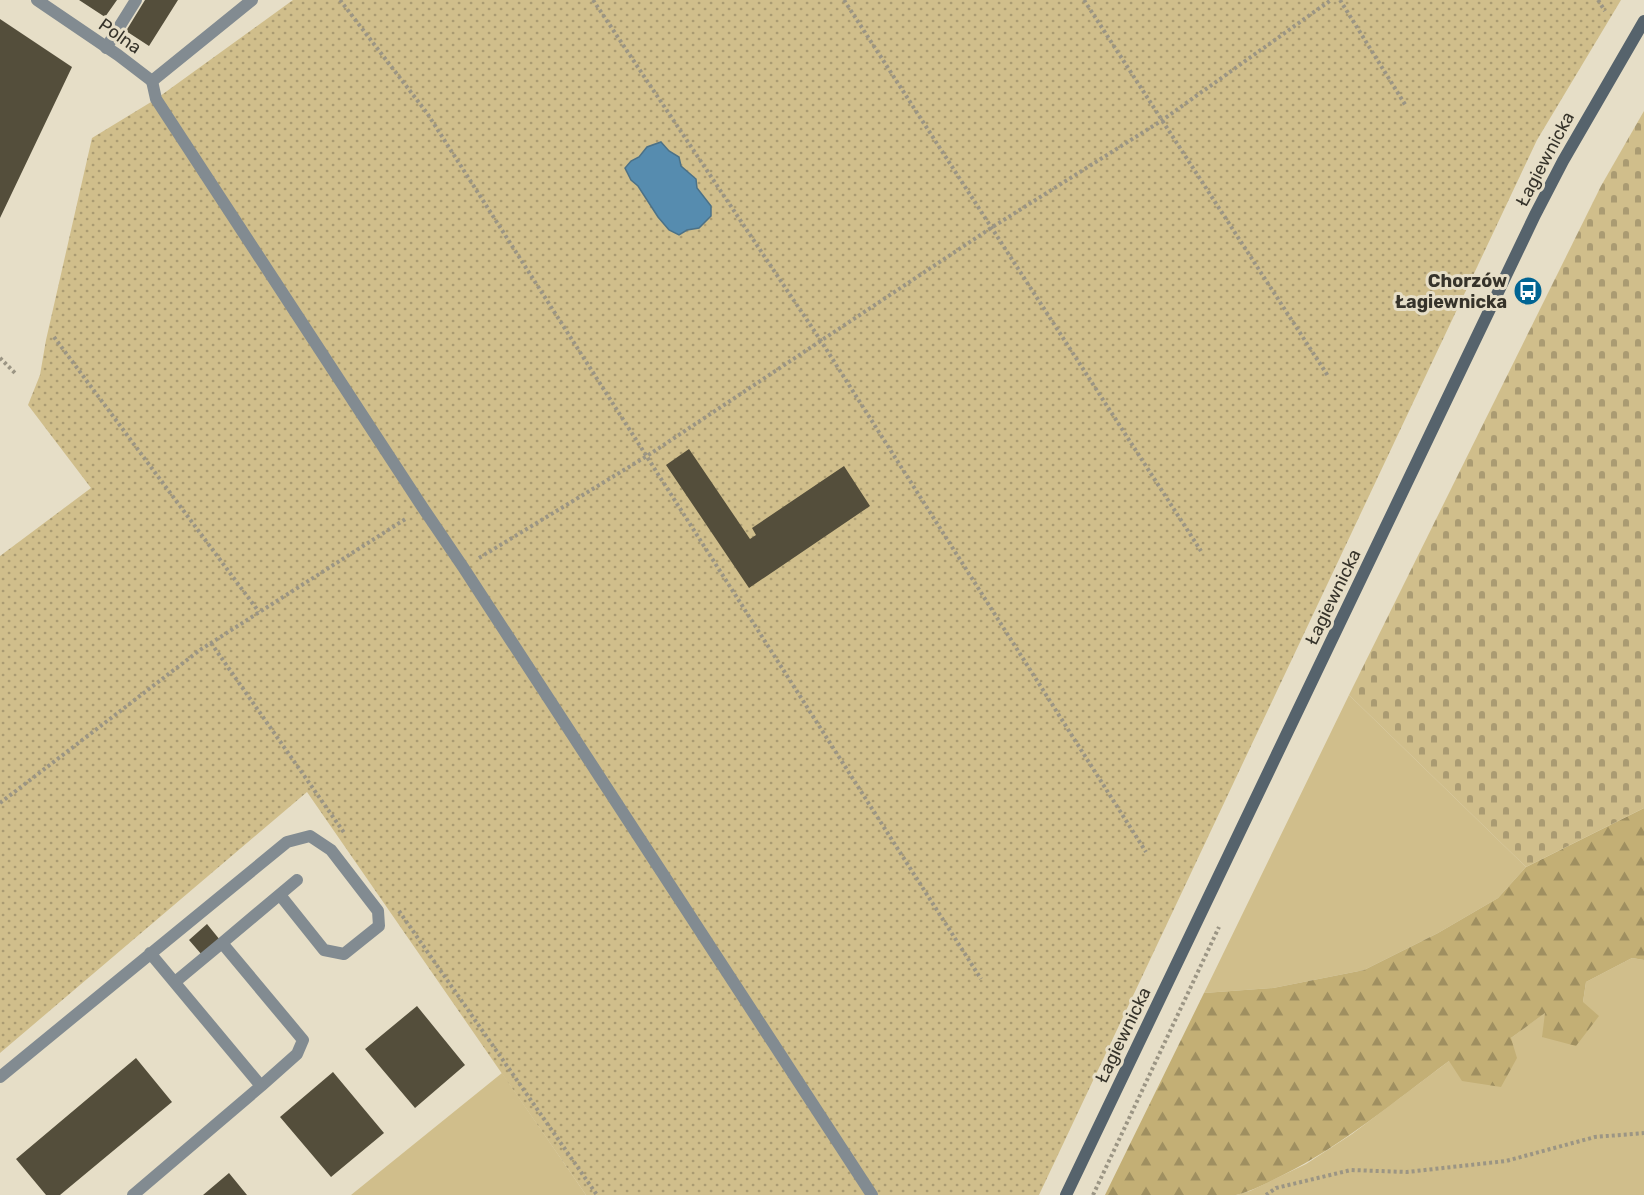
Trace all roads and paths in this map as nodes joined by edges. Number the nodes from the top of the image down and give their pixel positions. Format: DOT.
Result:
graph roads {
  1 [pos="37,0"];
  2 [pos="136,0"];
  3 [pos="252,0"];
  4 [pos="340,0"];
  5 [pos="593,0"];
  6 [pos="844,0"];
  7 [pos="1083,0"];
  8 [pos="1331,0"];
  9 [pos="1340,0"];
  10 [pos="1598,0"];
  11 [pos="1605,11"];
  12 [pos="1644,21"];
  13 [pos="106,48"];
  14 [pos="152,81"];
  15 [pos="1406,106"];
  16 [pos="1161,121"];
  17 [pos="991,228"];
  18 [pos="54,337"];
  19 [pos="821,341"];
  20 [pos="0,358"];
  21 [pos="15,373"];
  22 [pos="1328,376"];
  23 [pos="647,456"];
  24 [pos="423,508"];
  25 [pos="1202,551"];
  26 [pos="463,567"];
  27 [pos="259,612"];
  28 [pos="211,643"];
  29 [pos="0,803"];
  30 [pos="347,837"];
  31 [pos="1146,852"];
  32 [pos="297,880"];
  33 [pos="280,894"];
  34 [pos="394,905"];
  35 [pos="222,943"];
  36 [pos="150,953"];
  37 [pos="981,979"];
  38 [pos="175,982"];
  39 [pos="0,1077"];
  40 [pos="261,1086"];
  41 [pos="1644,1133"];
  42 [pos="133,1195"];
  43 [pos="597,1195"];
  44 [pos="872,1195"];
  45 [pos="1066,1195"];
  46 [pos="1266,1195"];
  1 -- 13 [label="street, Polna"];
  2 -- 13 [label="street"];
  3 -- 14 [label="street"];
  4 -- 23 [label="path"];
  5 -- 19 [label="path"];
  6 -- 17 [label="path"];
  7 -- 16 [label="path"];
  8 -- 16 [label="path"];
  9 -- 15 [label="path"];
  10 -- 11 [label="path"];
  12 -- 45 [label="street, Łagiewnicka"];
  13 -- 14 [label="street, Polna"];
  14 -- 24 [label="street"];
  16 -- 17 [label="path"];
  16 -- 22 [label="path"];
  17 -- 19 [label="path"];
  17 -- 25 [label="path"];
  18 -- 27 [label="path"];
  19 -- 23 [label="path"];
  19 -- 31 [label="path"];
  20 -- 21 [label="path"];
  23 -- 26 [label="path"];
  23 -- 37 [label="path"];
  24 -- 26 [label="street"];
  24 -- 27 [label="path"];
  26 -- 44 [label="street"];
  27 -- 28 [label="path"];
  28 -- 29 [label="path"];
  28 -- 30 [label="path"];
  32 -- 33 [label="street"];
  33 -- 35 [label="street"];
  33 -- 36 [label="street"];
  34 -- 43 [label="path"];
  35 -- 38 [label="street"];
  35 -- 40 [label="street"];
  36 -- 38 [label="street"];
  36 -- 39 [label="street"];
  38 -- 40 [label="street"];
  40 -- 42 [label="street"];
  41 -- 46 [label="path"];
}
